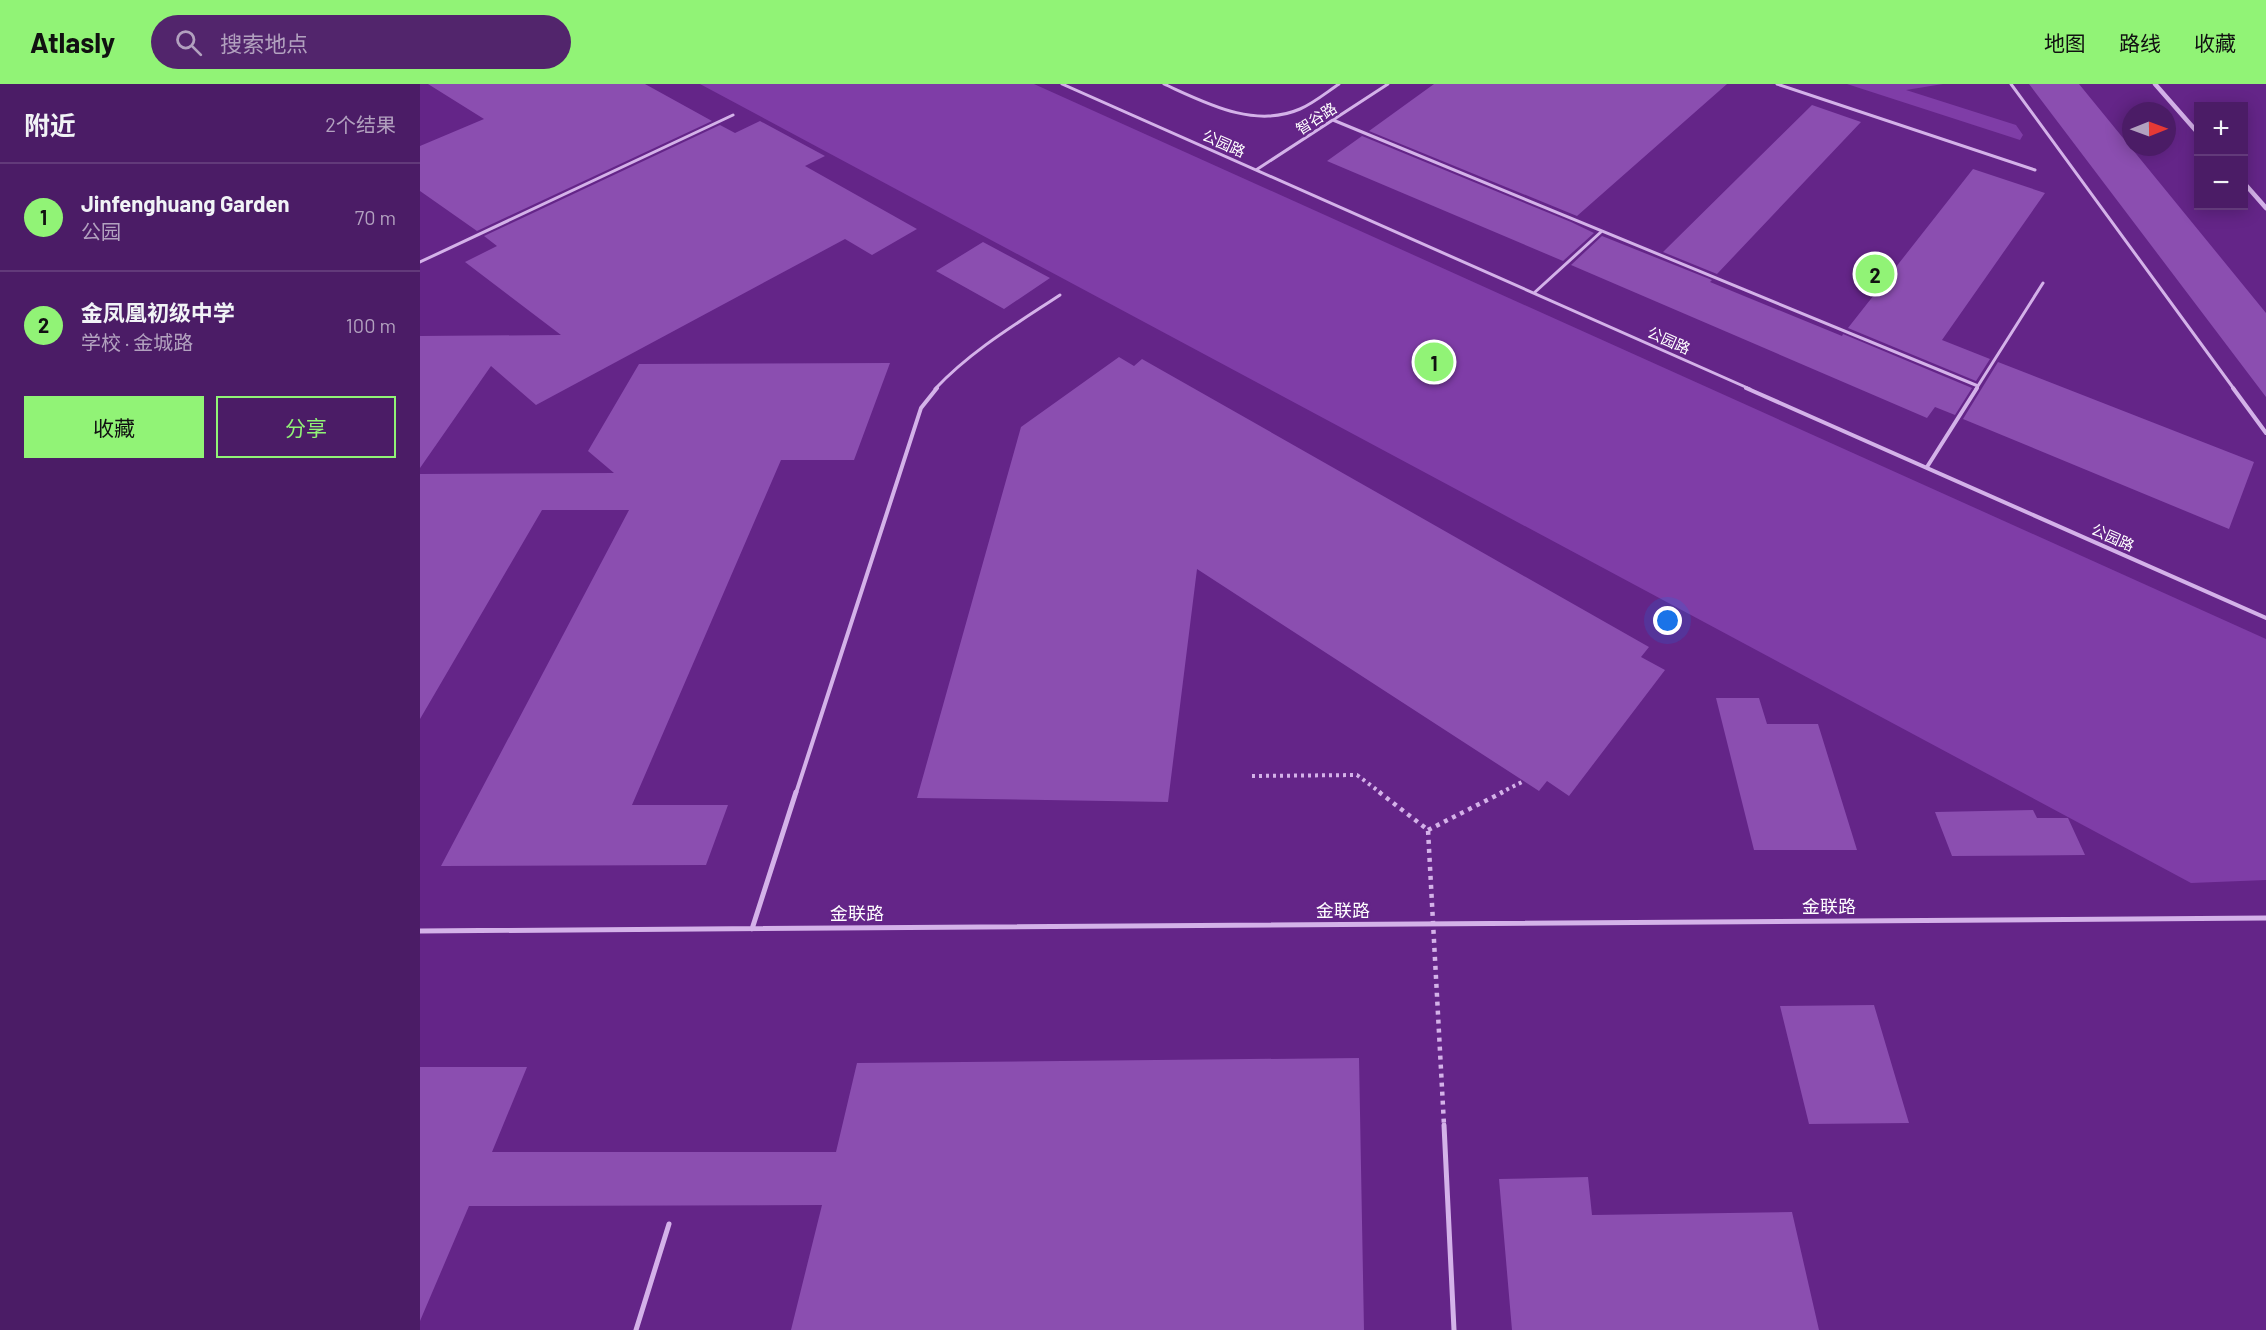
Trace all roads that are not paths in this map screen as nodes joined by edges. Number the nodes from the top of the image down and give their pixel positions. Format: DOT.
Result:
graph roads {
  1 [pos="1062,84"];
  2 [pos="1164,84"];
  3 [pos="1339,84"];
  4 [pos="1388,84"];
  5 [pos="1777,84"];
  6 [pos="2011,84"];
  7 [pos="2155,84"];
  8 [pos="733,116"];
  9 [pos="1333,120"];
  10 [pos="2194,127"];
  11 [pos="1256,170"];
  12 [pos="2035,170"];
  13 [pos="2248,188"];
  14 [pos="2266,208"];
  15 [pos="1602,231"];
  16 [pos="420,262"];
  17 [pos="2043,283"];
  18 [pos="1534,293"];
  19 [pos="1060,295"];
  20 [pos="1978,386"];
  21 [pos="2266,433"];
  22 [pos="1927,467"];
  23 [pos="2266,618"];
  24 [pos="2266,918"];
  25 [pos="752,929"];
  26 [pos="420,931"];
  27 [pos="1443,1125"];
  28 [pos="669,1224"];
  29 [pos="636,1330"];
  30 [pos="1454,1330"];
  1 -- 11 [label="lane, 公园路"];
  2 -- 3 [label="lane"];
  4 -- 9 [label="lane, 智谷路"];
  5 -- 12 [label="lane"];
  6 -- 21 [label="lane"];
  7 -- 10 [label="street"];
  8 -- 16 [label="lane"];
  9 -- 11 [label="lane, 智谷路"];
  9 -- 15 [label="lane"];
  11 -- 18 [label="lane, 公园路"];
  13 -- 14 [label="street"];
  15 -- 18 [label="lane"];
  15 -- 20 [label="lane"];
  17 -- 20 [label="lane"];
  18 -- 22 [label="lane, 公园路"];
  19 -- 25 [label="lane"];
  20 -- 22 [label="lane"];
  22 -- 23 [label="lane, 公园路"];
  24 -- 25 [label="lane, 金联路"];
  25 -- 26 [label="lane, 金联路"];
  27 -- 30 [label="lane"];
  28 -- 29 [label="lane"];
}
